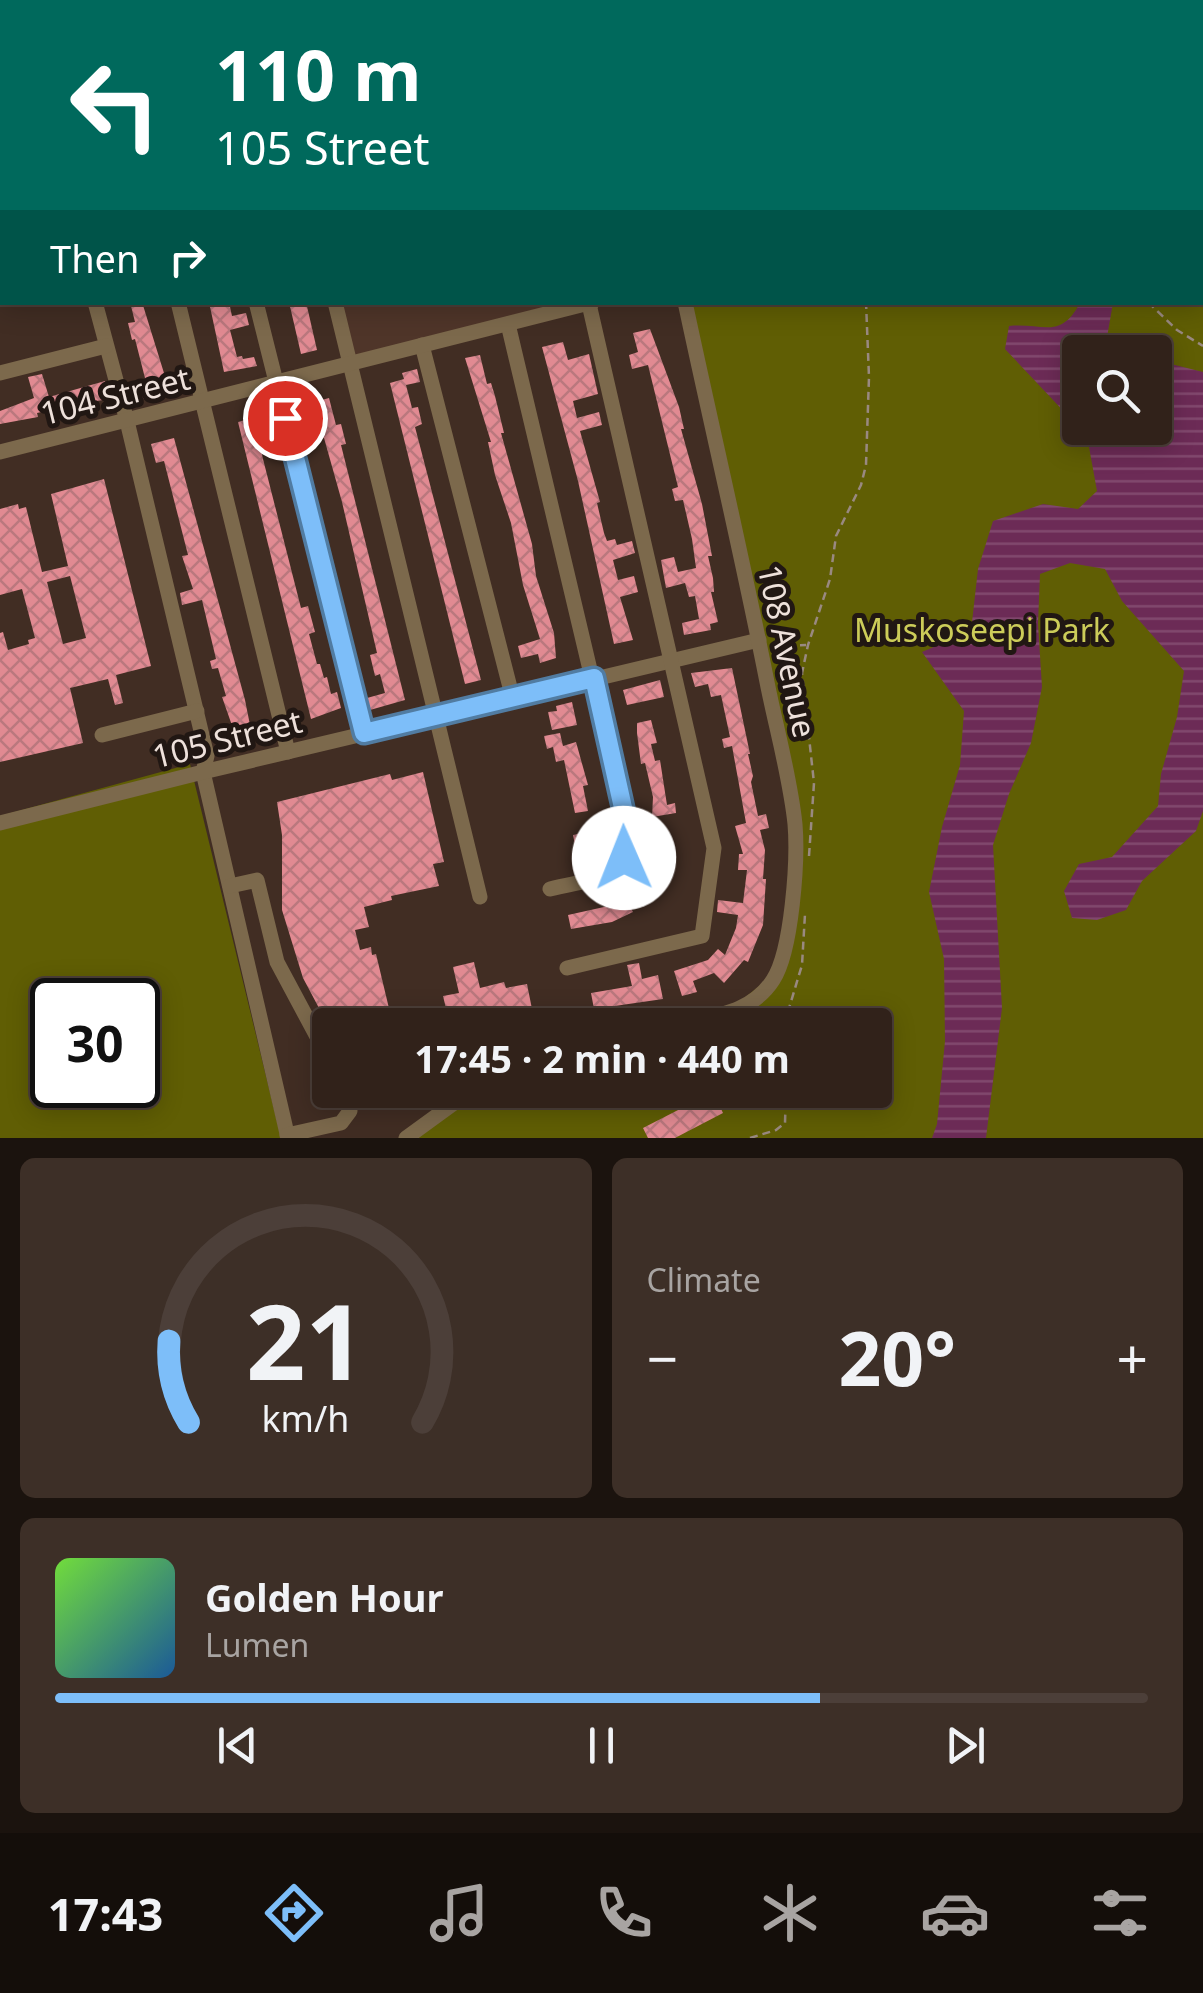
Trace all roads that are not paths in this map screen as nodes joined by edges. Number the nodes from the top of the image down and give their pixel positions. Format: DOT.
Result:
graph roads {
  1 [pos="96,305"];
  2 [pos="179,305"];
  3 [pos="257,305"];
  4 [pos="336,305"];
  5 [pos="583,305"];
  6 [pos="591,305"];
  7 [pos="686,305"];
  8 [pos="508,324"];
  9 [pos="422,345"];
  10 [pos="106,346"];
  11 [pos="350,364"];
  12 [pos="0,372"];
  13 [pos="276,382"];
  14 [pos="203,401"];
  15 [pos="127,420"];
  16 [pos="0,452"];
  17 [pos="760,644"];
  18 [pos="670,660"];
  19 [pos="594,678"];
  20 [pos="513,699"];
  21 [pos="196,712"];
  22 [pos="438,716"];
  23 [pos="364,733"];
  24 [pos="102,735"];
  25 [pos="288,752"];
  26 [pos="203,772"];
  27 [pos="0,823"];
  28 [pos="230,886"];
  29 [pos="550,889"];
  30 [pos="480,896"];
  31 [pos="567,968"];
  32 [pos="741,1008"];
  33 [pos="312,1027"];
  34 [pos="349,1108"];
  35 [pos="447,1108"];
  36 [pos="288,1136"];
  37 [pos="406,1138"];
  1 -- 10 [label="street"];
  2 -- 14 [label="street"];
  3 -- 13 [label="street"];
  4 -- 11 [label="street"];
  5 -- 8 [label="street, 104 Street"];
  6 -- 18 [label="street"];
  7 -- 17 [label="street, 108 Avenue"];
  8 -- 9 [label="street, 104 Street"];
  8 -- 19 [label="street"];
  9 -- 11 [label="street, 104 Street"];
  9 -- 20 [label="street"];
  10 -- 12 [label="street"];
  10 -- 15 [label="street"];
  11 -- 13 [label="street, 104 Street"];
  11 -- 22 [label="street"];
  13 -- 14 [label="street, 104 Street"];
  13 -- 23 [label="street"];
  14 -- 15 [label="street, 104 Street"];
  14 -- 25 [label="street"];
  15 -- 16 [label="street, 104 Street"];
  15 -- 21 [label="street"];
  17 -- 18 [label="street, 105 Street"];
  17 -- 32 [label="street, 108 Avenue"];
  18 -- 19 [label="street, 105 Street"];
  18 -- 31 [label="street"];
  19 -- 20 [label="street, 105 Street"];
  19 -- 29 [label="street"];
  20 -- 22 [label="street, 105 Street"];
  21 -- 24 [label="street"];
  21 -- 26 [label="street"];
  22 -- 23 [label="street, 105 Street"];
  22 -- 30 [label="street"];
  23 -- 25 [label="street, 105 Street"];
  25 -- 26 [label="street, 105 Street"];
  26 -- 27 [label="street, 105 Street"];
  26 -- 28 [label="street"];
  28 -- 33 [label="street"];
  28 -- 36 [label="street"];
  34 -- 36 [label="street"];
  35 -- 37 [label="street"];
}
